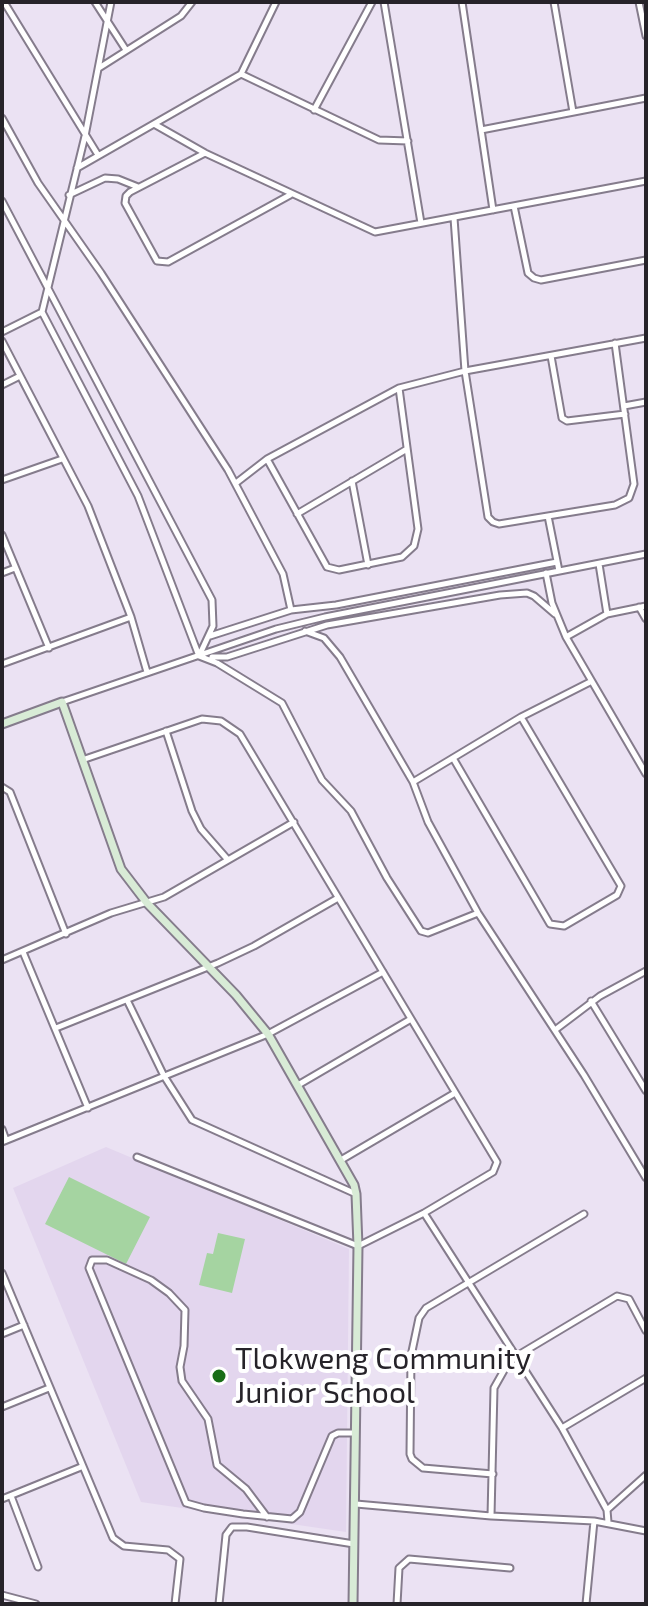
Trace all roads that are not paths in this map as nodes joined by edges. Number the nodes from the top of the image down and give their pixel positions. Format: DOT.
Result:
graph roads {
  1 [pos="4,2"];
  2 [pos="95,2"];
  3 [pos="111,2"];
  4 [pos="276,2"];
  5 [pos="372,2"];
  6 [pos="384,2"];
  7 [pos="462,2"];
  8 [pos="554,2"];
  9 [pos="639,2"];
  10 [pos="191,3"];
  11 [pos="108,23"];
  12 [pos="646,36"];
  13 [pos="126,50"];
  14 [pos="99,69"];
  15 [pos="241,74"];
  16 [pos="646,98"];
  17 [pos="314,110"];
  18 [pos="573,112"];
  19 [pos="2,118"];
  20 [pos="154,124"];
  21 [pos="481,130"];
  22 [pos="85,136"];
  23 [pos="408,141"];
  24 [pos="205,153"];
  25 [pos="98,155"];
  26 [pos="77,168"];
  27 [pos="646,181"];
  28 [pos="139,187"];
  29 [pos="291,194"];
  30 [pos="69,195"];
  31 [pos="2,201"];
  32 [pos="514,206"];
  33 [pos="493,210"];
  34 [pos="63,218"];
  35 [pos="454,218"];
  36 [pos="421,223"];
  37 [pos="646,260"];
  38 [pos="48,289"];
  39 [pos="42,312"];
  40 [pos="2,332"];
  41 [pos="646,338"];
  42 [pos="2,341"];
  43 [pos="615,343"];
  44 [pos="551,356"];
  45 [pos="465,371"];
  46 [pos="20,376"];
  47 [pos="2,385"];
  48 [pos="399,388"];
  49 [pos="646,402"];
  50 [pos="624,406"];
  51 [pos="625,414"];
  52 [pos="407,449"];
  53 [pos="62,459"];
  54 [pos="267,459"];
  55 [pos="2,480"];
  56 [pos="352,481"];
  57 [pos="236,483"];
  58 [pos="297,514"];
  59 [pos="548,516"];
  60 [pos="2,535"];
  61 [pos="646,554"];
  62 [pos="557,562"];
  63 [pos="599,564"];
  64 [pos="368,565"];
  65 [pos="15,568"];
  66 [pos="559,571"];
  67 [pos="2,573"];
  68 [pos="546,573"];
  69 [pos="642,606"];
  70 [pos="291,610"];
  71 [pos="555,614"];
  72 [pos="607,614"];
  73 [pos="131,617"];
  74 [pos="646,619"];
  75 [pos="305,631"];
  76 [pos="210,636"];
  77 [pos="566,637"];
  78 [pos="49,649"];
  79 [pos="201,655"];
  80 [pos="2,664"];
  81 [pos="147,672"];
  82 [pos="590,682"];
  83 [pos="62,702"];
  84 [pos="521,717"];
  85 [pos="2,724"];
  86 [pos="166,731"];
  87 [pos="453,758"];
  88 [pos="82,760"];
  89 [pos="646,774"];
  90 [pos="413,782"];
  91 [pos="2,787"];
  92 [pos="294,822"];
  93 [pos="228,860"];
  94 [pos="338,898"];
  95 [pos="147,903"];
  96 [pos="478,913"];
  97 [pos="66,934"];
  98 [pos="23,952"];
  99 [pos="2,960"];
  100 [pos="209,966"];
  101 [pos="646,971"];
  102 [pos="383,972"];
  103 [pos="127,1000"];
  104 [pos="591,1001"];
  105 [pos="411,1019"];
  106 [pos="56,1028"];
  107 [pos="555,1030"];
  108 [pos="268,1034"];
  109 [pos="164,1076"];
  110 [pos="298,1085"];
  111 [pos="645,1088"];
  112 [pos="455,1093"];
  113 [pos="88,1108"];
  114 [pos="2,1129"];
  115 [pos="4,1141"];
  116 [pos="137,1157"];
  117 [pos="341,1160"];
  118 [pos="646,1178"];
  119 [pos="356,1194"];
  120 [pos="424,1213"];
  121 [pos="584,1214"];
  122 [pos="358,1246"];
  123 [pos="2,1273"];
  124 [pos="470,1283"];
  125 [pos="24,1325"];
  126 [pos="646,1331"];
  127 [pos="2,1334"];
  128 [pos="515,1357"];
  129 [pos="646,1378"];
  130 [pos="49,1388"];
  131 [pos="2,1407"];
  132 [pos="562,1428"];
  133 [pos="356,1433"];
  134 [pos="81,1467"];
  135 [pos="493,1474"];
  136 [pos="646,1475"];
  137 [pos="11,1496"];
  138 [pos="2,1499"];
  139 [pos="356,1504"];
  140 [pos="607,1510"];
  141 [pos="491,1516"];
  142 [pos="267,1517"];
  143 [pos="594,1521"];
  144 [pos="608,1522"];
  145 [pos="646,1531"];
  146 [pos="356,1544"];
  147 [pos="38,1567"];
  148 [pos="510,1568"];
  149 [pos="2,1595"];
  150 [pos="36,1604"];
  151 [pos="175,1604"];
  152 [pos="219,1604"];
  153 [pos="353,1604"];
  154 [pos="397,1604"];
  155 [pos="586,1604"];
  1 -- 22 [label="street"];
  2 -- 11 [label="street"];
  3 -- 11 [label="street"];
  4 -- 15 [label="street"];
  5 -- 17 [label="street"];
  6 -- 23 [label="street"];
  7 -- 21 [label="street"];
  8 -- 18 [label="street"];
  9 -- 12 [label="street"];
  10 -- 13 [label="street"];
  11 -- 13 [label="street"];
  11 -- 14 [label="street"];
  13 -- 14 [label="street"];
  14 -- 22 [label="street"];
  15 -- 17 [label="street"];
  15 -- 20 [label="street"];
  16 -- 18 [label="street"];
  17 -- 23 [label="street"];
  18 -- 21 [label="street"];
  19 -- 34 [label="street"];
  20 -- 24 [label="street"];
  20 -- 25 [label="street"];
  21 -- 33 [label="street"];
  22 -- 25 [label="street"];
  22 -- 26 [label="street"];
  23 -- 36 [label="street"];
  24 -- 28 [label="street"];
  24 -- 29 [label="street"];
  25 -- 26 [label="street"];
  26 -- 30 [label="street"];
  27 -- 32 [label="street"];
  28 -- 29 [label="street"];
  28 -- 30 [label="street"];
  29 -- 36 [label="street"];
  30 -- 34 [label="street"];
  31 -- 38 [label="street"];
  32 -- 33 [label="street"];
  32 -- 37 [label="street"];
  33 -- 35 [label="street"];
  34 -- 38 [label="street"];
  34 -- 57 [label="street"];
  35 -- 36 [label="street"];
  35 -- 45 [label="street"];
  38 -- 39 [label="street"];
  38 -- 76 [label="street"];
  39 -- 40 [label="street"];
  39 -- 79 [label="street"];
  41 -- 43 [label="street"];
  42 -- 46 [label="street"];
  43 -- 44 [label="street"];
  43 -- 50 [label="street"];
  44 -- 45 [label="street"];
  44 -- 51 [label="street"];
  45 -- 48 [label="street"];
  45 -- 59 [label="street"];
  46 -- 47 [label="street"];
  46 -- 53 [label="street"];
  48 -- 52 [label="street"];
  48 -- 54 [label="street"];
  49 -- 50 [label="street"];
  50 -- 51 [label="street"];
  51 -- 59 [label="street"];
  52 -- 56 [label="street"];
  52 -- 64 [label="street"];
  53 -- 55 [label="street"];
  53 -- 73 [label="street"];
  54 -- 57 [label="street"];
  54 -- 58 [label="street"];
  56 -- 58 [label="street"];
  56 -- 64 [label="street"];
  57 -- 70 [label="street"];
  58 -- 64 [label="street"];
  59 -- 62 [label="street"];
  60 -- 65 [label="street"];
  61 -- 63 [label="street"];
  62 -- 66 [label="street"];
  62 -- 70 [label="street"];
  63 -- 66 [label="street"];
  63 -- 72 [label="street"];
  65 -- 67 [label="street"];
  65 -- 78 [label="street"];
  66 -- 68 [label="street"];
  68 -- 71 [label="street"];
  68 -- 79 [label="street"];
  69 -- 72 [label="street"];
  69 -- 74 [label="street"];
  70 -- 76 [label="street"];
  71 -- 75 [label="street"];
  71 -- 77 [label="street"];
  72 -- 77 [label="street"];
  73 -- 78 [label="street"];
  73 -- 81 [label="street"];
  75 -- 79 [label="street"];
  75 -- 90 [label="street"];
  76 -- 79 [label="street"];
  77 -- 82 [label="street"];
  78 -- 80 [label="street"];
  79 -- 81 [label="street"];
  79 -- 96 [label="street"];
  81 -- 83 [label="street"];
  82 -- 84 [label="street"];
  82 -- 89 [label="street"];
  83 -- 85 [label="street"];
  83 -- 88 [label="street"];
  84 -- 87 [label="street"];
  84 -- 87 [label="street"];
  86 -- 88 [label="street"];
  86 -- 92 [label="street"];
  86 -- 93 [label="street"];
  87 -- 90 [label="street"];
  88 -- 95 [label="street"];
  90 -- 96 [label="street"];
  91 -- 97 [label="street"];
  92 -- 93 [label="street"];
  92 -- 94 [label="street"];
  93 -- 95 [label="street"];
  94 -- 100 [label="street"];
  94 -- 102 [label="street"];
  95 -- 97 [label="street"];
  95 -- 100 [label="street"];
  96 -- 107 [label="street"];
  97 -- 98 [label="street"];
  98 -- 99 [label="street"];
  98 -- 106 [label="street"];
  100 -- 103 [label="street"];
  100 -- 108 [label="street"];
  101 -- 104 [label="street"];
  102 -- 105 [label="street"];
  102 -- 108 [label="street"];
  103 -- 106 [label="street"];
  103 -- 109 [label="street"];
  104 -- 107 [label="street"];
  104 -- 111 [label="street"];
  105 -- 110 [label="street"];
  105 -- 112 [label="street"];
  106 -- 113 [label="street"];
  107 -- 118 [label="street"];
  108 -- 109 [label="street"];
  108 -- 110 [label="street"];
  109 -- 113 [label="street"];
  109 -- 119 [label="street"];
  110 -- 117 [label="street"];
  112 -- 117 [label="street"];
  112 -- 120 [label="street"];
  113 -- 115 [label="street"];
  114 -- 115 [label="street"];
  116 -- 122 [label="street"];
  117 -- 119 [label="street"];
  119 -- 122 [label="street"];
  120 -- 122 [label="street"];
  120 -- 124 [label="street"];
  121 -- 124 [label="street"];
  122 -- 133 [label="street"];
  123 -- 125 [label="street"];
  124 -- 128 [label="street"];
  124 -- 135 [label="street"];
  125 -- 127 [label="street"];
  125 -- 130 [label="street"];
  126 -- 128 [label="street"];
  128 -- 132 [label="street"];
  128 -- 135 [label="street"];
  129 -- 132 [label="street"];
  130 -- 131 [label="street"];
  130 -- 134 [label="street"];
  132 -- 140 [label="street"];
  133 -- 139 [label="street"];
  133 -- 142 [label="street"];
  134 -- 137 [label="street"];
  134 -- 151 [label="street"];
  135 -- 141 [label="street"];
  136 -- 140 [label="street"];
  137 -- 138 [label="street"];
  137 -- 147 [label="street"];
  139 -- 141 [label="street"];
  139 -- 146 [label="street"];
  140 -- 144 [label="street"];
  141 -- 143 [label="street"];
  142 -- 142 [label="street"];
  143 -- 144 [label="street"];
  143 -- 155 [label="street"];
  144 -- 145 [label="street"];
  146 -- 152 [label="street"];
  146 -- 153 [label="street"];
  148 -- 154 [label="street"];
  149 -- 150 [label="street"];
}
